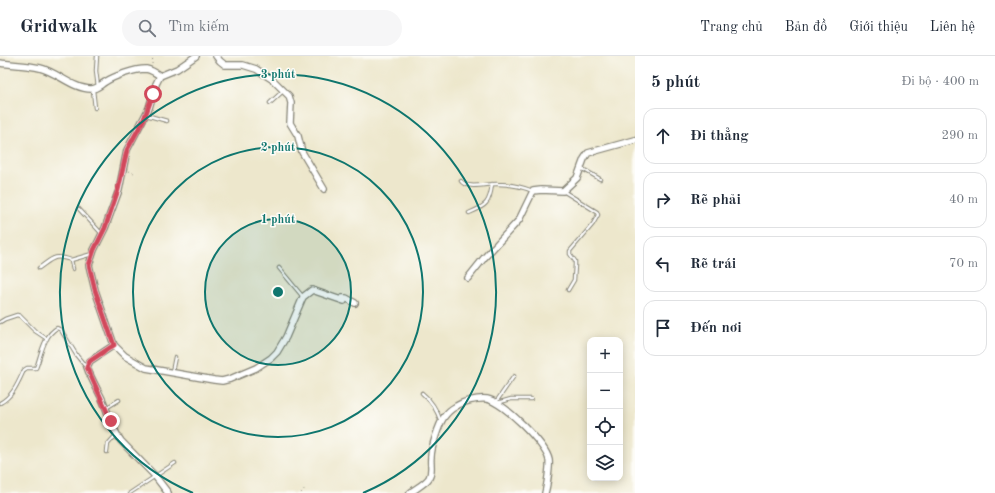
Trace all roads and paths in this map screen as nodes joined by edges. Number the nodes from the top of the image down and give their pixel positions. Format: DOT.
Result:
graph roads {
  1 [pos="97,56"];
  2 [pos="153,56"];
  3 [pos="196,56"];
  4 [pos="216,56"];
  5 [pos="0,63"];
  6 [pos="152,71"];
  7 [pos="160,76"];
  8 [pos="95,88"];
  9 [pos="283,90"];
  10 [pos="270,103"];
  11 [pos="95,108"];
  12 [pos="146,115"];
  13 [pos="167,121"];
  14 [pos="635,140"];
  15 [pos="581,168"];
  16 [pos="600,179"];
  17 [pos="461,181"];
  18 [pos="492,184"];
  19 [pos="324,189"];
  20 [pos="533,191"];
  21 [pos="563,191"];
  22 [pos="79,209"];
  23 [pos="469,213"];
  24 [pos="102,235"];
  25 [pos="92,254"];
  26 [pos="71,260"];
  27 [pos="40,268"];
  28 [pos="279,268"];
  29 [pos="73,269"];
  30 [pos="468,278"];
  31 [pos="568,290"];
  32 [pos="303,297"];
  33 [pos="355,303"];
  34 [pos="0,322"];
  35 [pos="47,339"];
  36 [pos="114,345"];
  37 [pos="174,357"];
  38 [pos="87,367"];
  39 [pos="172,372"];
  40 [pos="514,376"];
  41 [pos="422,394"];
  42 [pos="531,399"];
  43 [pos="120,400"];
  44 [pos="0,403"];
  45 [pos="496,403"];
  46 [pos="106,409"];
  47 [pos="441,422"];
  48 [pos="117,435"];
  49 [pos="106,452"];
  50 [pos="175,463"];
  51 [pos="155,476"];
  52 [pos="306,487"];
  53 [pos="130,493"];
  54 [pos="168,493"];
  55 [pos="301,493"];
  56 [pos="410,493"];
  57 [pos="545,493"];
  1 -- 8 [label="lane"];
  2 -- 6 [label="path"];
  3 -- 7 [label="street"];
  4 -- 9 [label="street"];
  5 -- 8 [label="street"];
  6 -- 7 [label="street"];
  6 -- 8 [label="street"];
  7 -- 12 [label="street"];
  8 -- 11 [label="lane"];
  9 -- 10 [label="lane"];
  9 -- 19 [label="street"];
  12 -- 13 [label="lane"];
  12 -- 24 [label="street"];
  14 -- 15 [label="street"];
  15 -- 16 [label="lane"];
  15 -- 21 [label="street"];
  17 -- 18 [label="lane"];
  18 -- 20 [label="lane"];
  18 -- 23 [label="lane"];
  20 -- 21 [label="street"];
  20 -- 30 [label="street"];
  21 -- 31 [label="lane"];
  22 -- 24 [label="lane"];
  24 -- 25 [label="street"];
  25 -- 26 [label="lane"];
  25 -- 36 [label="street"];
  26 -- 27 [label="lane"];
  26 -- 29 [label="lane"];
  28 -- 32 [label="lane"];
  32 -- 33 [label="street"];
  32 -- 39 [label="street"];
  34 -- 35 [label="lane"];
  35 -- 38 [label="lane"];
  35 -- 44 [label="lane"];
  36 -- 38 [label="street"];
  36 -- 39 [label="street"];
  37 -- 39 [label="lane"];
  38 -- 46 [label="street"];
  40 -- 45 [label="lane"];
  41 -- 47 [label="lane"];
  42 -- 45 [label="lane"];
  43 -- 46 [label="lane"];
  45 -- 47 [label="street"];
  45 -- 57 [label="street"];
  46 -- 48 [label="street"];
  47 -- 56 [label="street"];
  48 -- 49 [label="lane"];
  48 -- 51 [label="street"];
  50 -- 51 [label="lane"];
  51 -- 53 [label="lane"];
  51 -- 54 [label="street"];
  52 -- 55 [label="path"];
}
